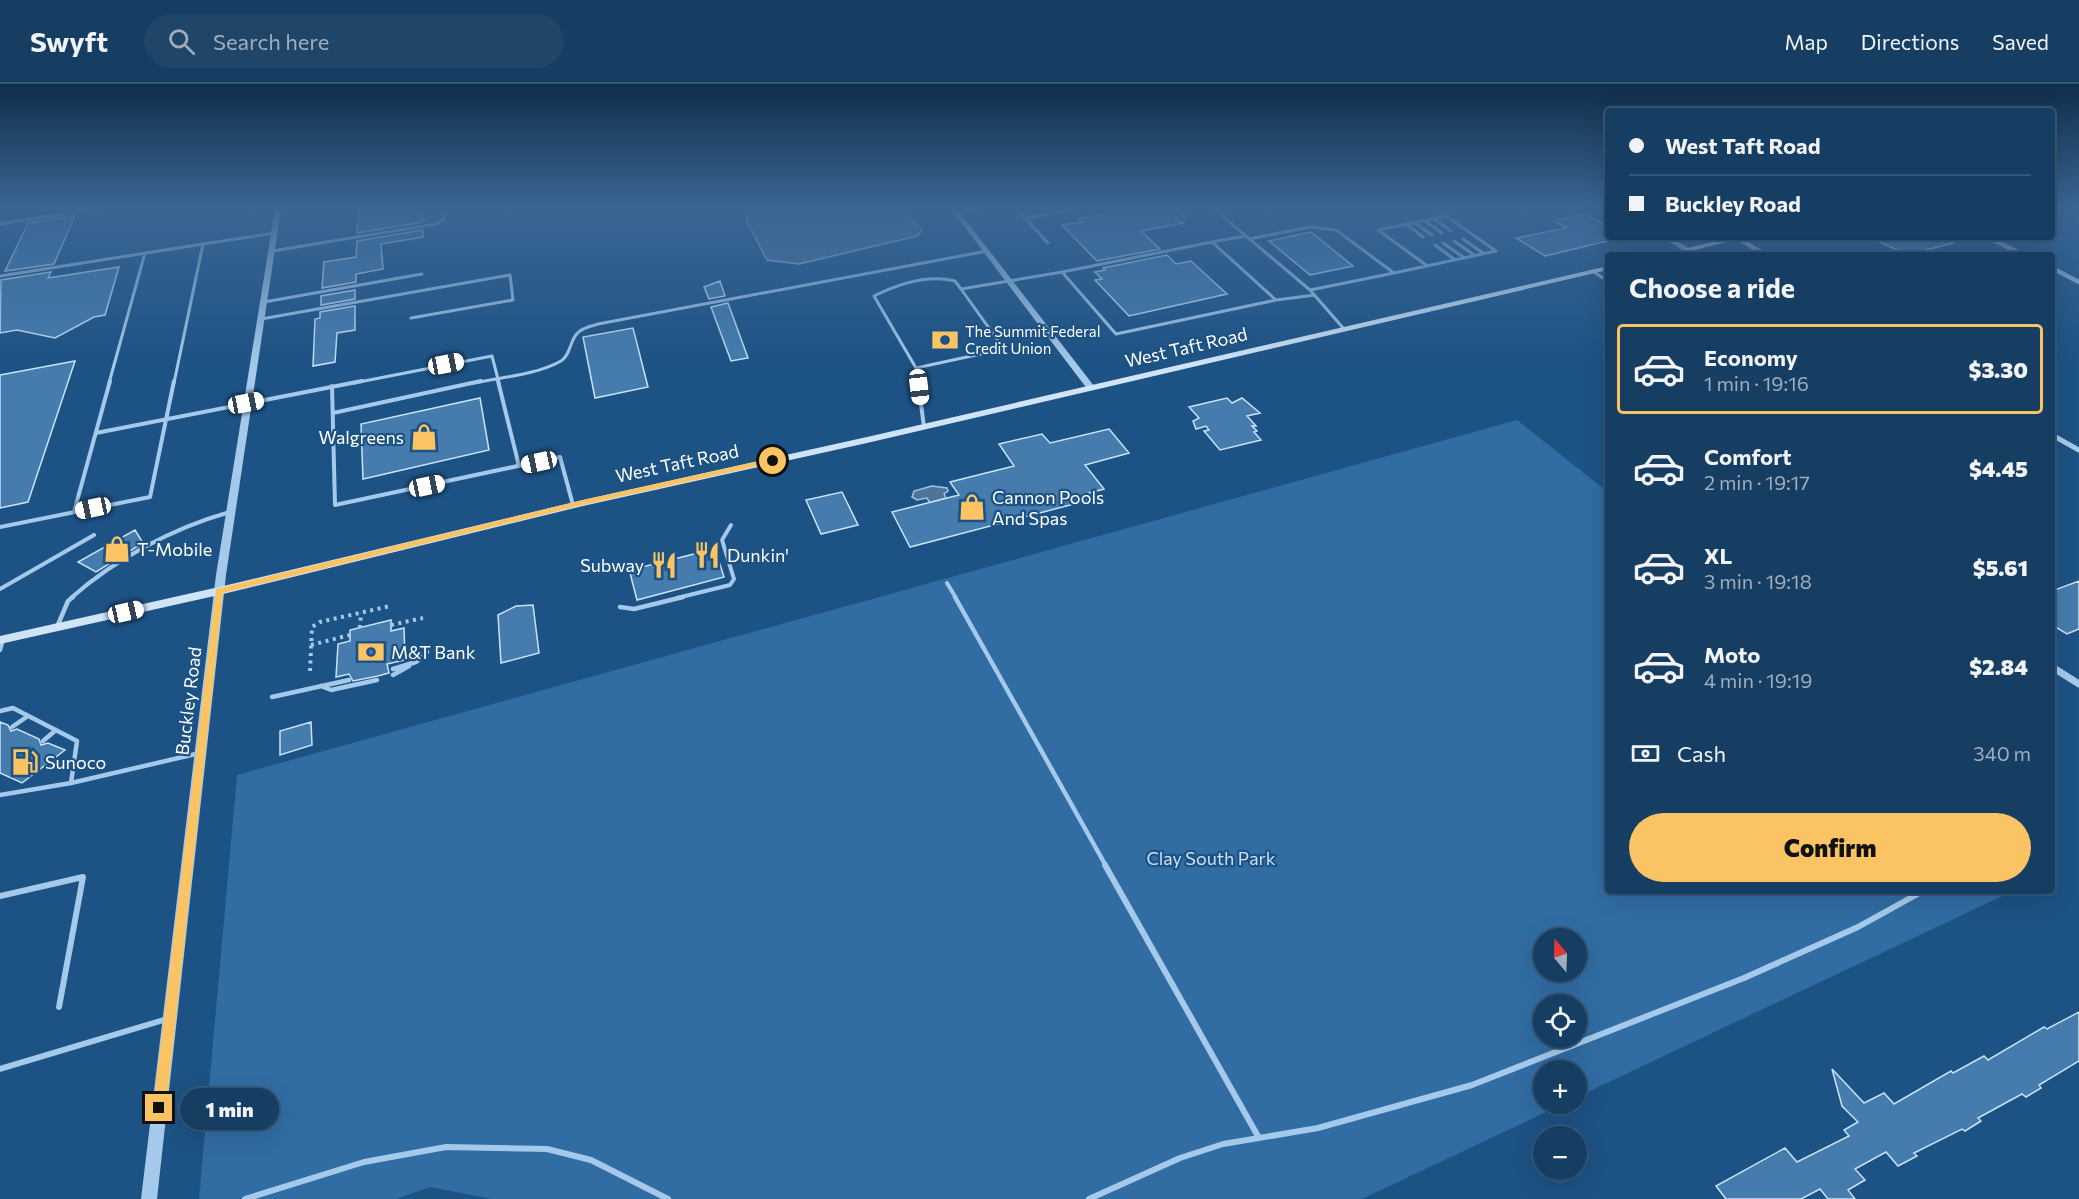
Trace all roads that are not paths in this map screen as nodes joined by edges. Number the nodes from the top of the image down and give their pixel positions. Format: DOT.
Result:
graph roads {
  1 [pos="94,261"];
  2 [pos="143,261"];
  3 [pos="198,261"];
  4 [pos="270,261"];
  5 [pos="934,261"];
  6 [pos="995,261"];
  7 [pos="1117,261"];
  8 [pos="1233,261"];
  9 [pos="1275,261"];
  10 [pos="1378,261"];
  11 [pos="1421,261"];
  12 [pos="1445,261"];
  13 [pos="1426,265"];
  14 [pos="1605,269"];
  15 [pos="2055,270"];
  16 [pos="1592,271"];
  17 [pos="1062,272"];
  18 [pos="1394,273"];
  19 [pos="422,274"];
  20 [pos="0,276"];
  21 [pos="1605,279"];
  22 [pos="1010,281"];
  23 [pos="2079,282"];
  24 [pos="961,289"];
  25 [pos="1310,290"];
  26 [pos="1315,295"];
  27 [pos="1276,300"];
  28 [pos="264,302"];
  29 [pos="411,318"];
  30 [pos="261,319"];
  31 [pos="1344,329"];
  32 [pos="916,368"];
  33 [pos="497,379"];
  34 [pos="332,386"];
  35 [pos="1091,388"];
  36 [pos="246,403"];
  37 [pos="333,413"];
  38 [pos="166,419"];
  39 [pos="924,427"];
  40 [pos="96,433"];
  41 [pos="2055,437"];
  42 [pos="2079,450"];
  43 [pos="519,466"];
  44 [pos="573,505"];
  45 [pos="74,512"];
  46 [pos="230,512"];
  47 [pos="731,525"];
  48 [pos="0,527"];
  49 [pos="94,535"];
  50 [pos="948,583"];
  51 [pos="0,590"];
  52 [pos="219,591"];
  53 [pos="620,607"];
  54 [pos="57,627"];
  55 [pos="1,643"];
  56 [pos="426,652"];
  57 [pos="410,664"];
  58 [pos="393,669"];
  59 [pos="2055,669"];
  60 [pos="393,675"];
  61 [pos="349,680"];
  62 [pos="377,680"];
  63 [pos="2079,684"];
  64 [pos="321,686"];
  65 [pos="272,697"];
  66 [pos="0,711"];
  67 [pos="28,716"];
  68 [pos="12,727"];
  69 [pos="56,730"];
  70 [pos="43,741"];
  71 [pos="200,753"];
  72 [pos="71,783"];
  73 [pos="0,795"];
  74 [pos="1918,894"];
  75 [pos="0,896"];
  76 [pos="59,1007"];
  77 [pos="170,1018"];
  78 [pos="0,1069"];
  79 [pos="1259,1138"];
  80 [pos="149,1199"];
  81 [pos="245,1199"];
  82 [pos="668,1199"];
  83 [pos="1089,1199"];
  1 -- 20 [label="lane"];
  2 -- 40 [label="lane"];
  3 -- 38 [label="lane"];
  4 -- 28 [label="street, Buckley Road"];
  5 -- 33 [label="lane"];
  6 -- 22 [label="street"];
  7 -- 17 [label="lane"];
  8 -- 27 [label="lane"];
  9 -- 25 [label="lane"];
  10 -- 18 [label="lane"];
  11 -- 13 [label="lane"];
  12 -- 13 [label="lane"];
  13 -- 18 [label="lane"];
  14 -- 16 [label="main road, West Taft Road"];
  15 -- 23 [label="street"];
  16 -- 21 [label="lane"];
  16 -- 31 [label="main road, West Taft Road"];
  17 -- 22 [label="lane"];
  17 -- 27 [label="lane"];
  18 -- 25 [label="lane"];
  19 -- 28 [label="lane"];
  22 -- 24 [label="lane"];
  22 -- 35 [label="street"];
  24 -- 32 [label="lane"];
  24 -- 32 [label="lane"];
  25 -- 26 [label="lane"];
  26 -- 27 [label="lane"];
  26 -- 31 [label="lane"];
  28 -- 30 [label="street, Buckley Road"];
  29 -- 30 [label="lane"];
  30 -- 36 [label="street, Buckley Road"];
  31 -- 35 [label="main road, West Taft Road"];
  32 -- 39 [label="lane"];
  33 -- 34 [label="lane"];
  33 -- 37 [label="lane"];
  33 -- 43 [label="lane"];
  34 -- 36 [label="lane"];
  34 -- 37 [label="lane"];
  35 -- 39 [label="main road, West Taft Road"];
  36 -- 38 [label="lane"];
  36 -- 46 [label="street, Buckley Road"];
  37 -- 43 [label="lane"];
  38 -- 40 [label="lane"];
  38 -- 45 [label="lane"];
  39 -- 44 [label="main road, West Taft Road"];
  40 -- 45 [label="lane"];
  41 -- 42 [label="street"];
  43 -- 44 [label="lane"];
  44 -- 52 [label="main road, West Taft Road"];
  45 -- 48 [label="lane"];
  46 -- 52 [label="street, Buckley Road"];
  46 -- 54 [label="lane"];
  47 -- 53 [label="lane"];
  49 -- 51 [label="lane"];
  50 -- 79 [label="lane"];
  52 -- 54 [label="main road, West Taft Road"];
  52 -- 71 [label="street, Buckley Road"];
  54 -- 55 [label="main road, West Taft Road"];
  56 -- 57 [label="lane"];
  57 -- 58 [label="lane"];
  57 -- 60 [label="lane"];
  59 -- 63 [label="street"];
  61 -- 64 [label="lane"];
  62 -- 64 [label="lane"];
  64 -- 65 [label="lane"];
  66 -- 67 [label="lane"];
  67 -- 68 [label="lane"];
  67 -- 69 [label="lane"];
  69 -- 70 [label="lane"];
  69 -- 72 [label="lane"];
  71 -- 72 [label="lane"];
  71 -- 77 [label="street, Buckley Road"];
  72 -- 73 [label="lane"];
  74 -- 79 [label="lane"];
  75 -- 76 [label="lane"];
  77 -- 78 [label="lane"];
  77 -- 80 [label="street, Buckley Road"];
  79 -- 83 [label="lane"];
  81 -- 82 [label="lane"];
}
